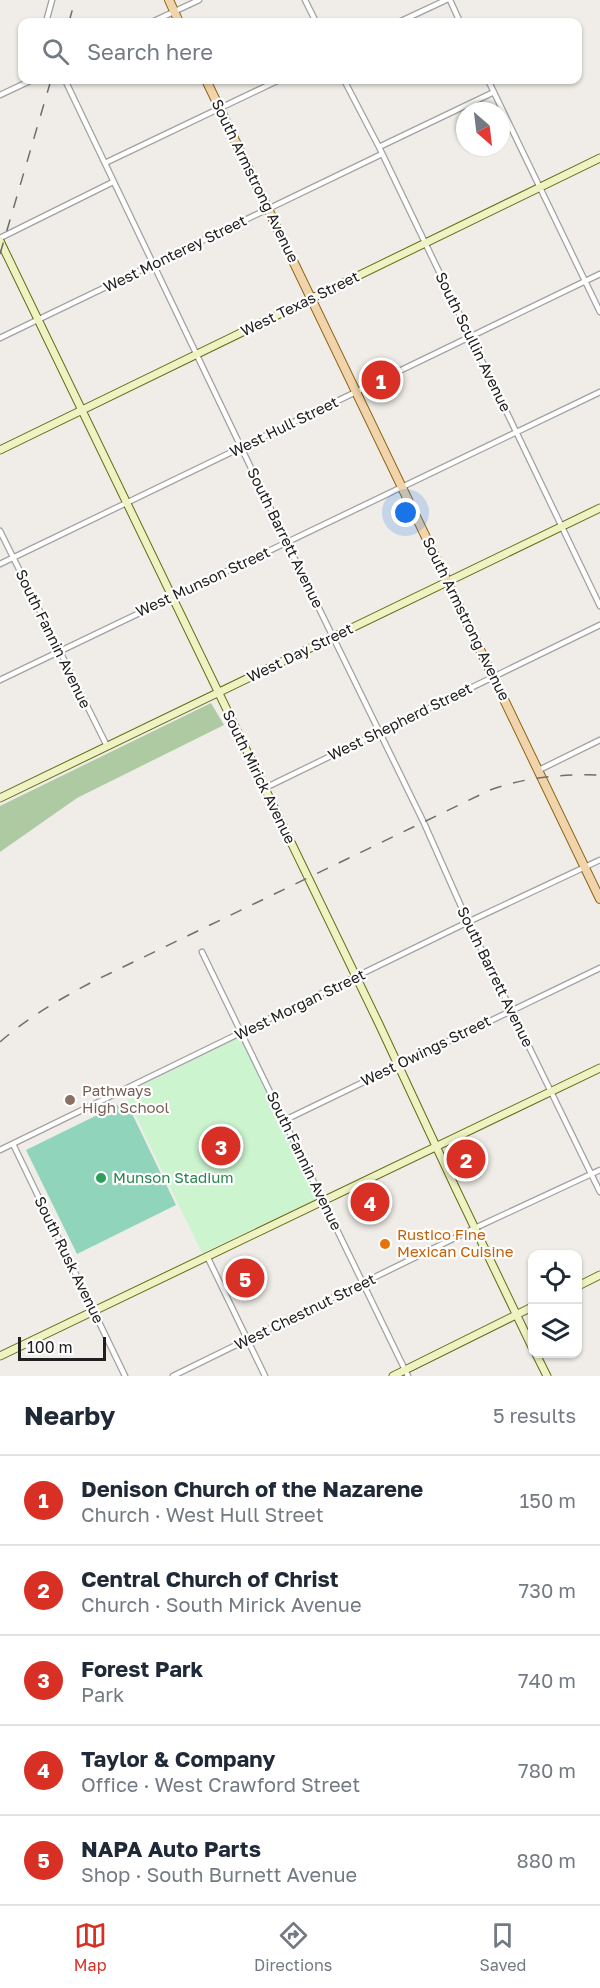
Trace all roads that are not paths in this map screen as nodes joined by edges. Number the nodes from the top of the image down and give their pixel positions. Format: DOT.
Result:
graph roads {
  1 [pos="52,0"];
  2 [pos="169,0"];
  3 [pos="199,0"];
  4 [pos="305,0"];
  5 [pos="448,0"];
  6 [pos="174,12"];
  7 [pos="47,18"];
  8 [pos="161,18"];
  9 [pos="177,18"];
  10 [pos="314,18"];
  11 [pos="408,18"];
  12 [pos="458,18"];
  13 [pos="23,84"];
  14 [pos="67,84"];
  15 [pos="208,84"];
  16 [pos="270,84"];
  17 [pos="346,84"];
  18 [pos="490,84"];
  19 [pos="494,92"];
  20 [pos="0,95"];
  21 [pos="219,108"];
  22 [pos="379,147"];
  23 [pos="382,154"];
  24 [pos="600,158"];
  25 [pos="105,163"];
  26 [pos="113,182"];
  27 [pos="540,188"];
  28 [pos="268,209"];
  29 [pos="0,239"];
  30 [pos="425,243"];
  31 [pos="154,264"];
  32 [pos="600,274"];
  33 [pos="586,281"];
  34 [pos="312,298"];
  35 [pos="600,312"];
  36 [pos="38,321"];
  37 [pos="470,337"];
  38 [pos="0,338"];
  39 [pos="197,355"];
  40 [pos="356,392"];
  41 [pos="600,392"];
  42 [pos="82,410"];
  43 [pos="516,432"];
  44 [pos="241,447"];
  45 [pos="0,450"];
  46 [pos="402,487"];
  47 [pos="127,503"];
  48 [pos="600,508"];
  49 [pos="561,527"];
  50 [pos="0,531"];
  51 [pos="287,543"];
  52 [pos="13,558"];
  53 [pos="0,564"];
  54 [pos="447,582"];
  55 [pos="171,596"];
  56 [pos="600,606"];
  57 [pos="600,625"];
  58 [pos="333,636"];
  59 [pos="58,651"];
  60 [pos="494,676"];
  61 [pos="0,680"];
  62 [pos="218,693"];
  63 [pos="379,732"];
  64 [pos="600,741"];
  65 [pos="107,746"];
  66 [pos="539,770"];
  67 [pos="265,788"];
  68 [pos="0,798"];
  69 [pos="600,860"];
  70 [pos="585,867"];
  71 [pos="600,898"];
  72 [pos="468,922"];
  73 [pos="202,952"];
  74 [pos="600,968"];
  75 [pos="356,977"];
  76 [pos="512,1010"];
  77 [pos="242,1033"];
  78 [pos="398,1065"];
  79 [pos="600,1068"];
  80 [pos="550,1092"];
  81 [pos="285,1120"];
  82 [pos="13,1144"];
  83 [pos="436,1147"];
  84 [pos="0,1150"];
  85 [pos="600,1170"];
  86 [pos="592,1174"];
  87 [pos="600,1192"];
  88 [pos="323,1202"];
  89 [pos="475,1228"];
  90 [pos="207,1256"];
  91 [pos="600,1275"];
  92 [pos="363,1284"];
  93 [pos="582,1284"];
  94 [pos="528,1309"];
  95 [pos="94,1311"];
  96 [pos="517,1314"];
  97 [pos="528,1338"];
  98 [pos="248,1340"];
  99 [pos="0,1356"];
  100 [pos="538,1358"];
  101 [pos="407,1373"];
  102 [pos="125,1376"];
  103 [pos="173,1376"];
  104 [pos="265,1376"];
  105 [pos="393,1376"];
  106 [pos="547,1376"];
  1 -- 7 [label="street"];
  2 -- 6 [label="main road"];
  3 -- 6 [label="street"];
  4 -- 10 [label="street"];
  5 -- 11 [label="street"];
  5 -- 12 [label="street"];
  6 -- 8 [label="street"];
  6 -- 9 [label="main road"];
  13 -- 20 [label="street"];
  14 -- 25 [label="street, South Barrett Avenue"];
  15 -- 21 [label="main road, South Armstrong Avenue"];
  16 -- 21 [label="street"];
  17 -- 22 [label="street, South Scullin Avenue"];
  18 -- 19 [label="street"];
  19 -- 22 [label="street"];
  19 -- 27 [label="street"];
  21 -- 25 [label="street"];
  21 -- 28 [label="main road, South Armstrong Avenue"];
  22 -- 23 [label="street, South Scullin Avenue"];
  23 -- 28 [label="street, West Monterey Street"];
  23 -- 30 [label="street, South Scullin Avenue"];
  24 -- 27 [label="street, West Texas Street"];
  25 -- 26 [label="street, South Barrett Avenue"];
  26 -- 29 [label="street"];
  26 -- 31 [label="street, South Barrett Avenue"];
  27 -- 30 [label="street, West Texas Street"];
  27 -- 33 [label="street"];
  28 -- 31 [label="street, West Monterey Street"];
  28 -- 34 [label="main road, South Armstrong Avenue"];
  29 -- 36 [label="street, South Mirick Avenue"];
  30 -- 34 [label="street, West Texas Street"];
  30 -- 37 [label="street, South Scullin Avenue"];
  31 -- 36 [label="street, West Monterey Street"];
  31 -- 39 [label="street, South Barrett Avenue"];
  32 -- 33 [label="street, West Hull Street"];
  33 -- 35 [label="street"];
  33 -- 37 [label="street, West Hull Street"];
  34 -- 39 [label="street, West Texas Street"];
  34 -- 40 [label="main road, South Armstrong Avenue"];
  36 -- 38 [label="street, West Monterey Street"];
  36 -- 42 [label="street, South Mirick Avenue"];
  37 -- 40 [label="street, West Hull Street"];
  37 -- 43 [label="street, South Scullin Avenue"];
  39 -- 42 [label="street, West Texas Street"];
  39 -- 44 [label="street, South Barrett Avenue"];
  40 -- 44 [label="street, West Hull Street"];
  40 -- 46 [label="main road, South Armstrong Avenue"];
  41 -- 43 [label="street, West Munson Street"];
  42 -- 45 [label="street, West Texas Street"];
  42 -- 47 [label="street, South Mirick Avenue"];
  43 -- 46 [label="street, West Munson Street"];
  43 -- 49 [label="street, South Scullin Avenue"];
  44 -- 47 [label="street, West Hull Street"];
  44 -- 51 [label="street, South Barrett Avenue"];
  46 -- 51 [label="street, West Munson Street"];
  46 -- 54 [label="main road, South Armstrong Avenue"];
  47 -- 52 [label="street, West Hull Street"];
  47 -- 55 [label="street, South Mirick Avenue"];
  48 -- 49 [label="street, West Day Street"];
  49 -- 54 [label="street, West Day Street"];
  49 -- 56 [label="street, South Scullin Avenue"];
  50 -- 52 [label="street, South Fannin Avenue"];
  51 -- 55 [label="street, West Munson Street"];
  51 -- 58 [label="street, South Barrett Avenue"];
  52 -- 53 [label="street, West Hull Street"];
  52 -- 59 [label="street, South Fannin Avenue"];
  54 -- 58 [label="street, West Day Street"];
  54 -- 60 [label="main road, South Armstrong Avenue"];
  55 -- 59 [label="street, West Munson Street"];
  55 -- 62 [label="street, South Mirick Avenue"];
  57 -- 60 [label="street, West Shepherd Street"];
  58 -- 62 [label="street, West Day Street"];
  58 -- 63 [label="street, South Barrett Avenue"];
  59 -- 61 [label="street, West Munson Street"];
  59 -- 65 [label="street, South Fannin Avenue"];
  60 -- 63 [label="street, West Shepherd Street"];
  60 -- 66 [label="main road, South Armstrong Avenue"];
  62 -- 65 [label="street, West Day Street"];
  62 -- 67 [label="street, South Mirick Avenue"];
  63 -- 67 [label="street, West Shepherd Street"];
  63 -- 72 [label="street, South Barrett Avenue"];
  64 -- 66 [label="street"];
  65 -- 68 [label="street, West Day Street"];
  66 -- 70 [label="main road, South Armstrong Avenue"];
  67 -- 75 [label="street, South Mirick Avenue"];
  69 -- 70 [label="street, West Morgan Street"];
  70 -- 71 [label="main road, South Armstrong Avenue"];
  70 -- 72 [label="street, West Morgan Street"];
  72 -- 75 [label="street, West Morgan Street"];
  72 -- 76 [label="street, South Barrett Avenue"];
  73 -- 77 [label="street, South Fannin Avenue"];
  74 -- 76 [label="street, West Owings Street"];
  75 -- 77 [label="street, West Morgan Street"];
  75 -- 78 [label="street, South Mirick Avenue"];
  76 -- 78 [label="street, West Owings Street"];
  76 -- 80 [label="street, South Barrett Avenue"];
  77 -- 81 [label="street, South Fannin Avenue"];
  77 -- 82 [label="street, West Morgan Street"];
  78 -- 81 [label="street, West Owings Street"];
  78 -- 83 [label="street, South Mirick Avenue"];
  79 -- 80 [label="street"];
  80 -- 83 [label="street"];
  80 -- 86 [label="street, South Barrett Avenue"];
  81 -- 88 [label="street, South Fannin Avenue"];
  82 -- 84 [label="street, West Morgan Street"];
  82 -- 95 [label="street, South Rusk Avenue"];
  83 -- 88 [label="street"];
  83 -- 89 [label="street, South Mirick Avenue"];
  85 -- 86 [label="street, West Chestnut Street"];
  86 -- 87 [label="street, South Barrett Avenue"];
  86 -- 89 [label="street, West Chestnut Street"];
  88 -- 90 [label="street"];
  88 -- 92 [label="street, South Fannin Avenue"];
  89 -- 92 [label="street, West Chestnut Street"];
  89 -- 96 [label="street, South Mirick Avenue"];
  90 -- 95 [label="street"];
  90 -- 98 [label="street"];
  91 -- 93 [label="street"];
  92 -- 98 [label="street, West Chestnut Street"];
  92 -- 101 [label="street, South Fannin Avenue"];
  94 -- 96 [label="street"];
  95 -- 99 [label="street"];
  95 -- 102 [label="street, South Rusk Avenue"];
  96 -- 97 [label="street, South Mirick Avenue"];
  96 -- 101 [label="street"];
  98 -- 103 [label="street, West Chestnut Street"];
  98 -- 104 [label="street"];
  100 -- 106 [label="street"];
  101 -- 105 [label="street"];
}
